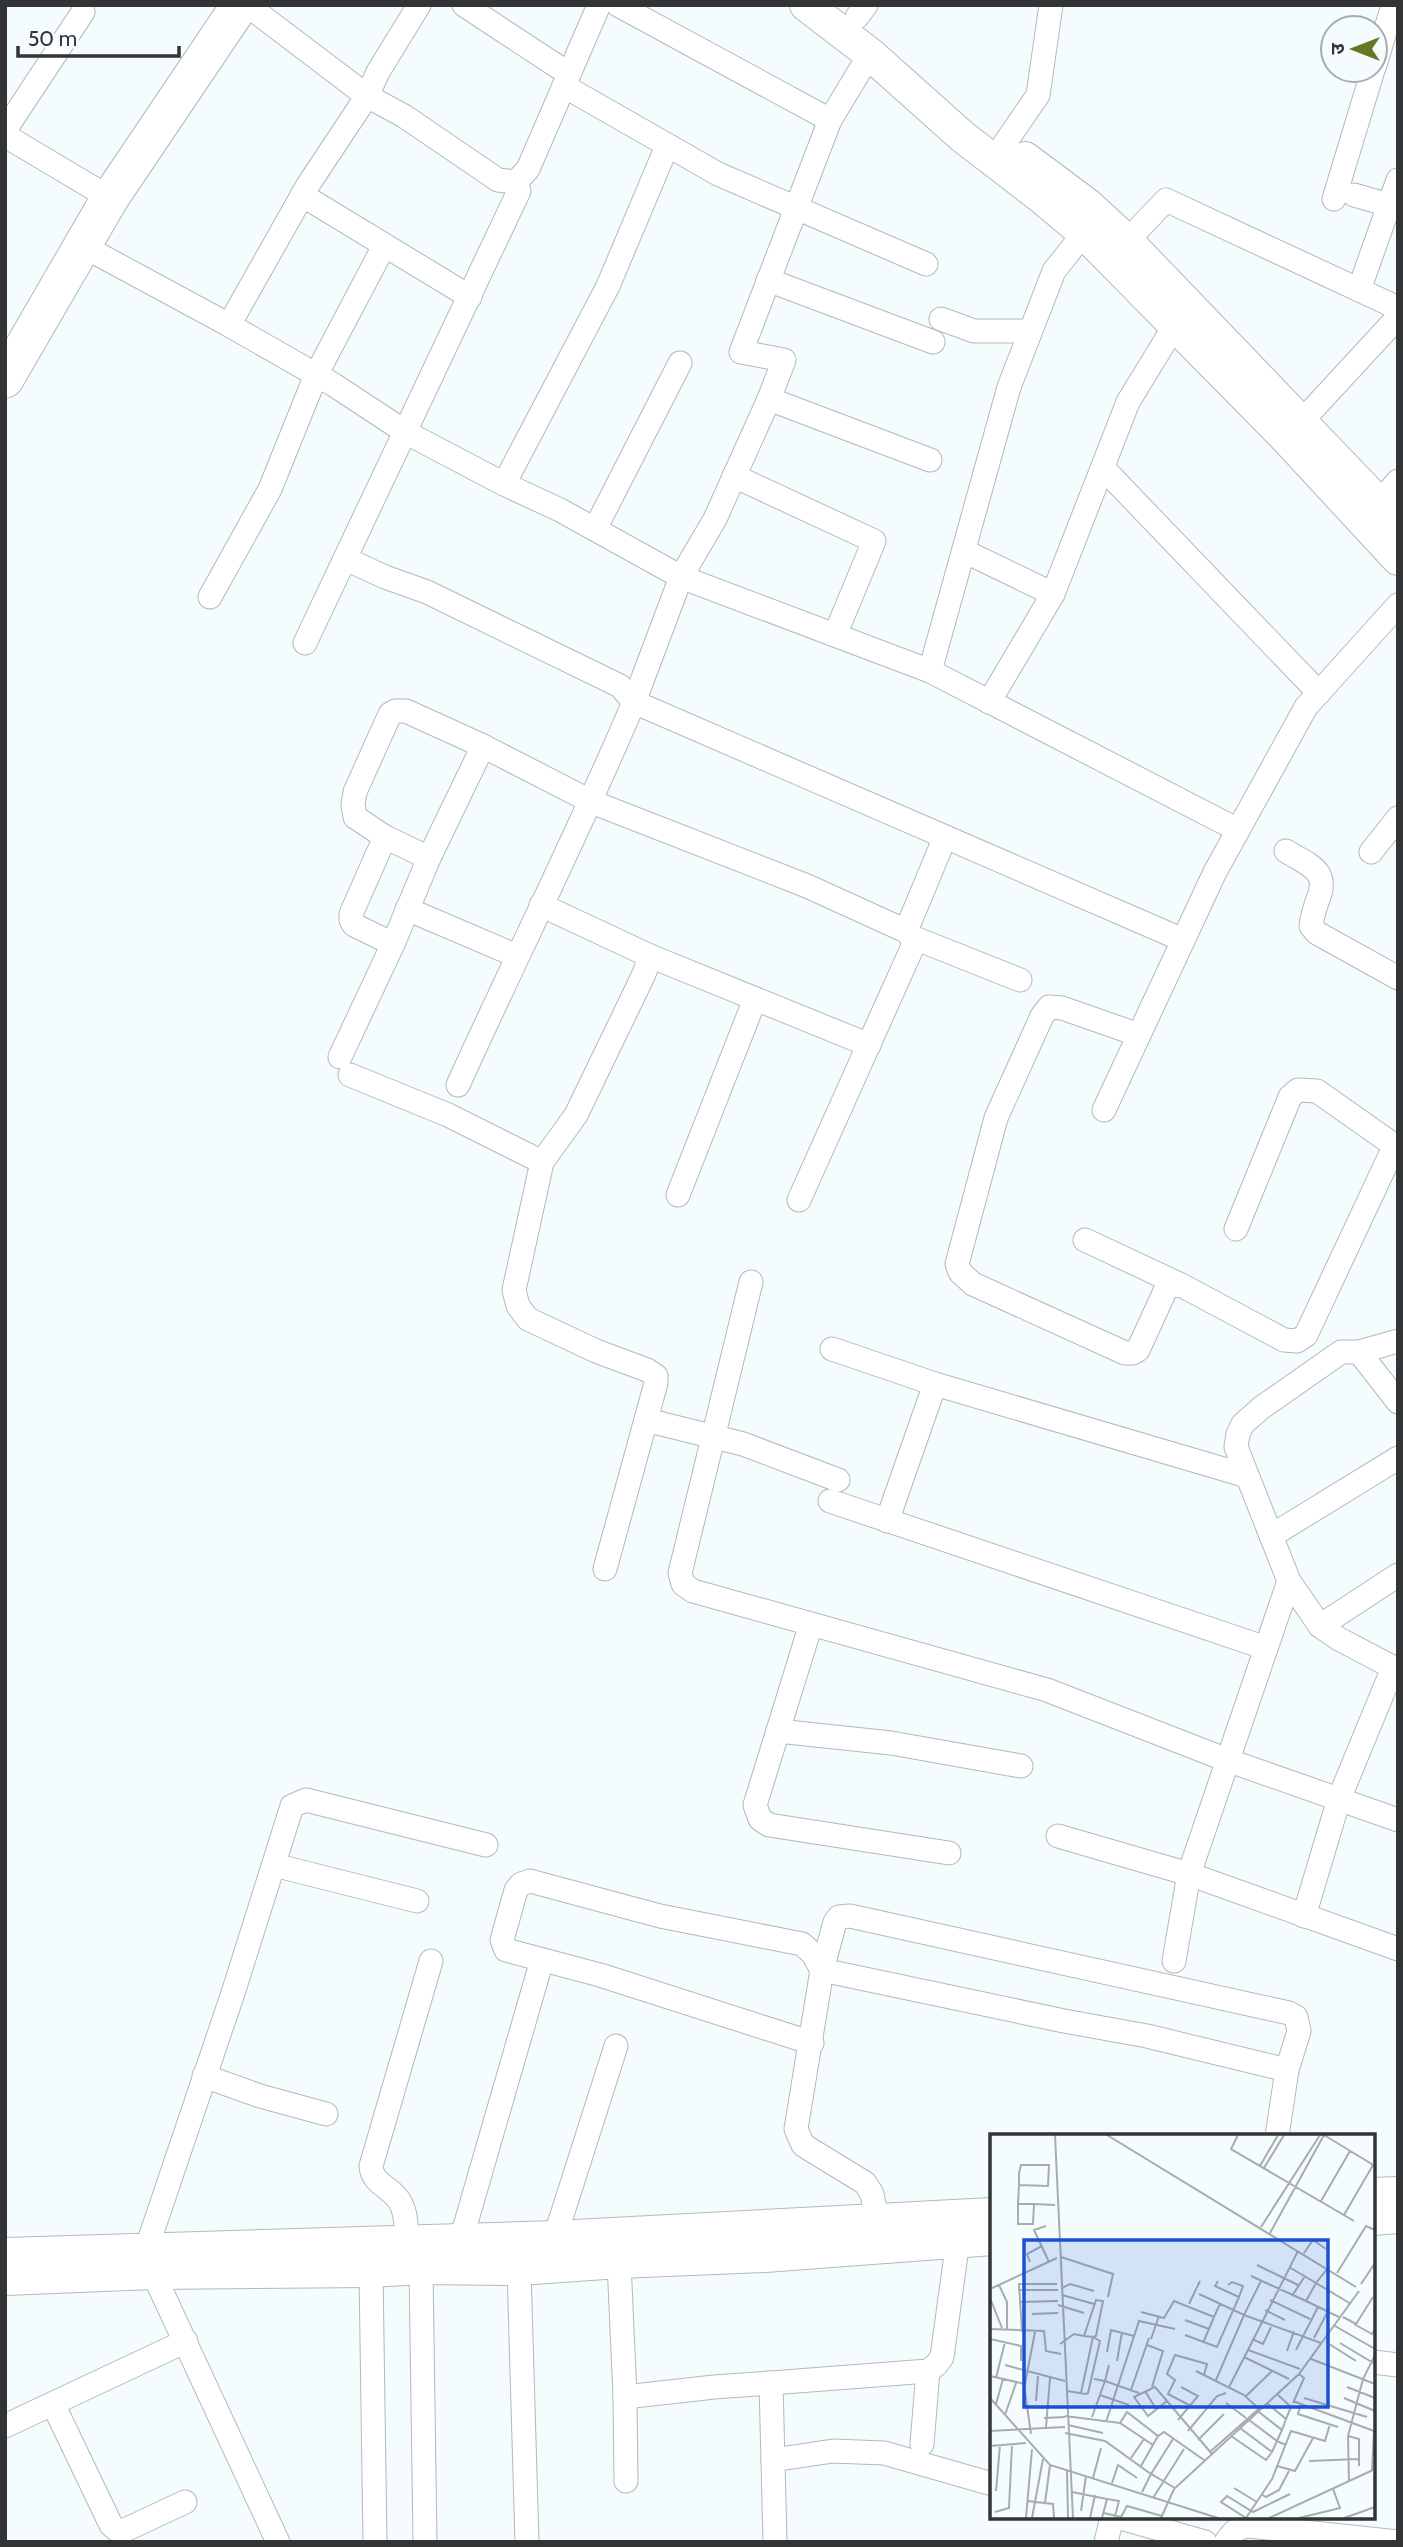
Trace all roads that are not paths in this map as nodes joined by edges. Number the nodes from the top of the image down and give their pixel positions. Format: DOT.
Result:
graph roads {
  1 [pos="240,5"];
  2 [pos="247,5"];
  3 [pos="419,5"];
  4 [pos="464,5"];
  5 [pos="599,5"];
  6 [pos="618,5"];
  7 [pos="806,5"];
  8 [pos="1051,5"];
  9 [pos="855,9"];
  10 [pos="83,12"];
  11 [pos="870,54"];
  12 [pos="567,80"];
  13 [pos="1370,84"];
  14 [pos="367,96"];
  15 [pos="830,120"];
  16 [pos="1005,143"];
  17 [pos="667,146"];
  18 [pos="1398,180"];
  19 [pos="516,182"];
  20 [pos="302,195"];
  21 [pos="110,198"];
  22 [pos="796,206"];
  23 [pos="1390,220"];
  24 [pos="1084,233"];
  25 [pos="1127,241"];
  26 [pos="81,245"];
  27 [pos="384,246"];
  28 [pos="926,264"];
  29 [pos="768,280"];
  30 [pos="1359,290"];
  31 [pos="470,297"];
  32 [pos="1398,308"];
  33 [pos="1398,317"];
  34 [pos="941,319"];
  35 [pos="229,325"];
  36 [pos="1175,325"];
  37 [pos="1030,331"];
  38 [pos="933,342"];
  39 [pos="680,363"];
  40 [pos="316,375"];
  41 [pos="5,379"];
  42 [pos="769,399"];
  43 [pos="1302,421"];
  44 [pos="407,433"];
  45 [pos="930,460"];
  46 [pos="1103,468"];
  47 [pos="734,476"];
  48 [pos="504,484"];
  49 [pos="1392,502"];
  50 [pos="595,529"];
  51 [pos="964,551"];
  52 [pos="346,559"];
  53 [pos="1398,559"];
  54 [pos="681,577"];
  55 [pos="1053,594"];
  56 [pos="210,597"];
  57 [pos="1398,605"];
  58 [pos="835,635"];
  59 [pos="305,643"];
  60 [pos="930,671"];
  61 [pos="1319,693"];
  62 [pos="634,702"];
  63 [pos="989,702"];
  64 [pos="483,747"];
  65 [pos="592,802"];
  66 [pos="1398,818"];
  67 [pos="1238,830"];
  68 [pos="385,837"];
  69 [pos="945,837"];
  70 [pos="1286,851"];
  71 [pos="1371,852"];
  72 [pos="429,858"];
  73 [pos="541,905"];
  74 [pos="407,909"];
  75 [pos="909,934"];
  76 [pos="1183,940"];
  77 [pos="393,944"];
  78 [pos="517,956"];
  79 [pos="650,956"];
  80 [pos="1398,978"];
  81 [pos="1020,980"];
  82 [pos="755,999"];
  83 [pos="1139,1035"];
  84 [pos="869,1045"];
  85 [pos="458,1085"];
  86 [pos="1104,1110"];
  87 [pos="1396,1146"];
  88 [pos="542,1162"];
  89 [pos="678,1195"];
  90 [pos="799,1200"];
  91 [pos="1236,1229"];
  92 [pos="1085,1240"];
  93 [pos="751,1282"];
  94 [pos="1181,1285"];
  95 [pos="1398,1341"];
  96 [pos="832,1349"];
  97 [pos="1359,1352"];
  98 [pos="935,1384"];
  99 [pos="1398,1402"];
  100 [pos="646,1420"];
  101 [pos="713,1437"];
  102 [pos="1398,1458"];
  103 [pos="1247,1476"];
  104 [pos="887,1521"];
  105 [pos="1271,1536"];
  106 [pos="605,1569"];
  107 [pos="1398,1575"];
  108 [pos="1289,1581"];
  109 [pos="811,1624"];
  110 [pos="1320,1626"];
  111 [pos="1266,1648"];
  112 [pos="1395,1669"];
  113 [pos="778,1731"];
  114 [pos="1227,1760"];
  115 [pos="1021,1766"];
  116 [pos="1339,1799"];
  117 [pos="1398,1820"];
  118 [pos="1058,1836"];
  119 [pos="486,1845"];
  120 [pos="948,1853"];
  121 [pos="274,1865"];
  122 [pos="1189,1874"];
  123 [pos="417,1901"];
  124 [pos="1304,1916"];
  125 [pos="1398,1949"];
  126 [pos="542,1959"];
  127 [pos="430,1961"];
  128 [pos="1174,1961"];
  129 [pos="822,1970"];
  130 [pos="812,2043"];
  131 [pos="617,2046"];
  132 [pos="1287,2070"];
  133 [pos="205,2077"];
  134 [pos="326,2114"];
  135 [pos="1277,2134"];
  136 [pos="1398,2193"];
  137 [pos="1375,2194"];
  138 [pos="990,2214"];
  139 [pos="1398,2217"];
  140 [pos="1375,2219"];
  141 [pos="877,2233"];
  142 [pos="990,2239"];
  143 [pos="461,2240"];
  144 [pos="958,2240"];
  145 [pos="5,2254"];
  146 [pos="414,2255"];
  147 [pos="541,2258"];
  148 [pos="149,2262"];
  149 [pos="619,2262"];
  150 [pos="371,2271"];
  151 [pos="5,2280"];
  152 [pos="186,2341"];
  153 [pos="1375,2362"];
  154 [pos="1398,2365"];
  155 [pos="928,2371"];
  156 [pos="771,2383"];
  157 [pos="625,2397"];
  158 [pos="53,2404"];
  159 [pos="5,2427"];
  160 [pos="922,2444"];
  161 [pos="773,2460"];
  162 [pos="626,2481"];
  163 [pos="990,2483"];
  164 [pos="185,2502"];
  165 [pos="1112,2519"];
  166 [pos="1124,2519"];
  167 [pos="278,2542"];
  168 [pos="375,2542"];
  169 [pos="425,2542"];
  170 [pos="527,2542"];
  171 [pos="775,2542"];
  172 [pos="1106,2542"];
  173 [pos="1205,2542"];
  174 [pos="1226,2542"];
  175 [pos="1398,2542"];
  1 -- 21 [label="main road"];
  2 -- 14 [label="street"];
  3 -- 14 [label="street"];
  4 -- 12 [label="street"];
  5 -- 12 [label="street"];
  6 -- 15 [label="street"];
  7 -- 11 [label="main road"];
  8 -- 16 [label="street"];
  9 -- 16 [label="main road"];
  10 -- 21 [label="street"];
  11 -- 15 [label="street"];
  11 -- 24 [label="main road"];
  12 -- 17 [label="street"];
  12 -- 19 [label="street"];
  13 -- 23 [label="street"];
  14 -- 19 [label="street"];
  14 -- 20 [label="street"];
  15 -- 22 [label="street"];
  16 -- 25 [label="main road"];
  17 -- 22 [label="street"];
  17 -- 48 [label="street"];
  18 -- 23 [label="street"];
  19 -- 31 [label="street"];
  20 -- 27 [label="street"];
  20 -- 35 [label="street"];
  21 -- 26 [label="main road"];
  22 -- 28 [label="street"];
  22 -- 29 [label="street"];
  23 -- 30 [label="street"];
  24 -- 36 [label="main road"];
  24 -- 37 [label="street"];
  25 -- 30 [label="street"];
  25 -- 43 [label="main road"];
  26 -- 35 [label="street"];
  26 -- 41 [label="main road"];
  27 -- 31 [label="street"];
  27 -- 40 [label="street"];
  29 -- 38 [label="street"];
  29 -- 42 [label="street"];
  30 -- 32 [label="street"];
  31 -- 44 [label="street"];
  33 -- 43 [label="street"];
  34 -- 37 [label="street"];
  35 -- 40 [label="street"];
  36 -- 46 [label="street"];
  36 -- 53 [label="main road"];
  37 -- 51 [label="street"];
  39 -- 50 [label="street"];
  40 -- 44 [label="street"];
  40 -- 56 [label="street"];
  42 -- 45 [label="street"];
  42 -- 47 [label="street"];
  43 -- 49 [label="main road"];
  44 -- 48 [label="street"];
  44 -- 52 [label="street"];
  46 -- 55 [label="street"];
  46 -- 61 [label="street"];
  47 -- 54 [label="street"];
  47 -- 58 [label="street"];
  48 -- 50 [label="street"];
  50 -- 54 [label="street"];
  51 -- 55 [label="street"];
  51 -- 60 [label="street"];
  52 -- 59 [label="street"];
  52 -- 62 [label="street"];
  54 -- 58 [label="street"];
  54 -- 62 [label="street"];
  55 -- 63 [label="street"];
  57 -- 61 [label="street"];
  58 -- 60 [label="street"];
  60 -- 63 [label="street"];
  61 -- 67 [label="street"];
  62 -- 65 [label="street"];
  62 -- 69 [label="street"];
  63 -- 67 [label="street"];
  64 -- 65 [label="street"];
  64 -- 68 [label="street"];
  64 -- 72 [label="street"];
  65 -- 73 [label="street"];
  65 -- 75 [label="street"];
  66 -- 71 [label="street"];
  67 -- 76 [label="street"];
  68 -- 72 [label="street"];
  68 -- 77 [label="street"];
  69 -- 75 [label="street"];
  69 -- 76 [label="street"];
  70 -- 80 [label="street"];
  72 -- 74 [label="street"];
  73 -- 78 [label="street"];
  73 -- 79 [label="street"];
  74 -- 77 [label="street"];
  74 -- 78 [label="street"];
  75 -- 81 [label="street"];
  75 -- 84 [label="street"];
  76 -- 83 [label="street"];
  77 -- 88 [label="street"];
  78 -- 85 [label="street"];
  79 -- 82 [label="street"];
  79 -- 88 [label="street"];
  82 -- 84 [label="street"];
  82 -- 89 [label="street"];
  83 -- 86 [label="street"];
  83 -- 94 [label="street"];
  84 -- 90 [label="street"];
  87 -- 91 [label="street"];
  87 -- 94 [label="street"];
  88 -- 100 [label="street"];
  92 -- 94 [label="street"];
  93 -- 101 [label="street"];
  95 -- 97 [label="street"];
  96 -- 98 [label="street"];
  97 -- 99 [label="street"];
  97 -- 103 [label="street"];
  98 -- 103 [label="street"];
  98 -- 104 [label="street"];
  100 -- 101 [label="street"];
  100 -- 106 [label="street"];
  101 -- 104 [label="street"];
  101 -- 109 [label="street"];
  102 -- 105 [label="street"];
  103 -- 105 [label="street"];
  104 -- 111 [label="street"];
  105 -- 108 [label="street"];
  107 -- 110 [label="street"];
  108 -- 110 [label="street"];
  108 -- 111 [label="street"];
  109 -- 113 [label="street"];
  109 -- 114 [label="street"];
  110 -- 112 [label="street"];
  111 -- 114 [label="street"];
  112 -- 116 [label="street"];
  113 -- 115 [label="street"];
  113 -- 120 [label="street"];
  114 -- 116 [label="street"];
  114 -- 122 [label="street"];
  116 -- 117 [label="street"];
  116 -- 124 [label="street"];
  118 -- 122 [label="street"];
  119 -- 121 [label="street"];
  121 -- 123 [label="street"];
  121 -- 133 [label="street"];
  122 -- 124 [label="street"];
  122 -- 128 [label="street"];
  124 -- 125 [label="street"];
  126 -- 129 [label="street"];
  126 -- 130 [label="street"];
  126 -- 143 [label="street"];
  127 -- 146 [label="street"];
  129 -- 130 [label="street"];
  129 -- 132 [label="street"];
  129 -- 132 [label="street"];
  130 -- 141 [label="street"];
  131 -- 147 [label="street"];
  132 -- 135 [label="street"];
  133 -- 134 [label="street"];
  133 -- 148 [label="street"];
  136 -- 137 [label="main road"];
  138 -- 141 [label="main road"];
  139 -- 140 [label="main road"];
  141 -- 144 [label="main road"];
  141 -- 147 [label="main road"];
  141 -- 149 [label="main road"];
  142 -- 144 [label="main road"];
  143 -- 146 [label="main road"];
  143 -- 147 [label="main road"];
  144 -- 155 [label="street"];
  145 -- 148 [label="main road"];
  146 -- 147 [label="main road"];
  146 -- 148 [label="main road"];
  146 -- 150 [label="main road"];
  146 -- 169 [label="street"];
  147 -- 149 [label="main road"];
  147 -- 170 [label="street"];
  148 -- 150 [label="main road"];
  148 -- 151 [label="main road"];
  148 -- 152 [label="street"];
  149 -- 157 [label="street"];
  150 -- 168 [label="street"];
  152 -- 158 [label="street"];
  152 -- 167 [label="street"];
  153 -- 154 [label="street"];
  155 -- 156 [label="street"];
  155 -- 160 [label="street"];
  156 -- 157 [label="street"];
  156 -- 161 [label="street"];
  157 -- 162 [label="street"];
  158 -- 159 [label="street"];
  158 -- 164 [label="street"];
  161 -- 163 [label="street"];
  161 -- 171 [label="street"];
  165 -- 172 [label="street"];
  166 -- 173 [label="street"];
  174 -- 175 [label="street"];
}
